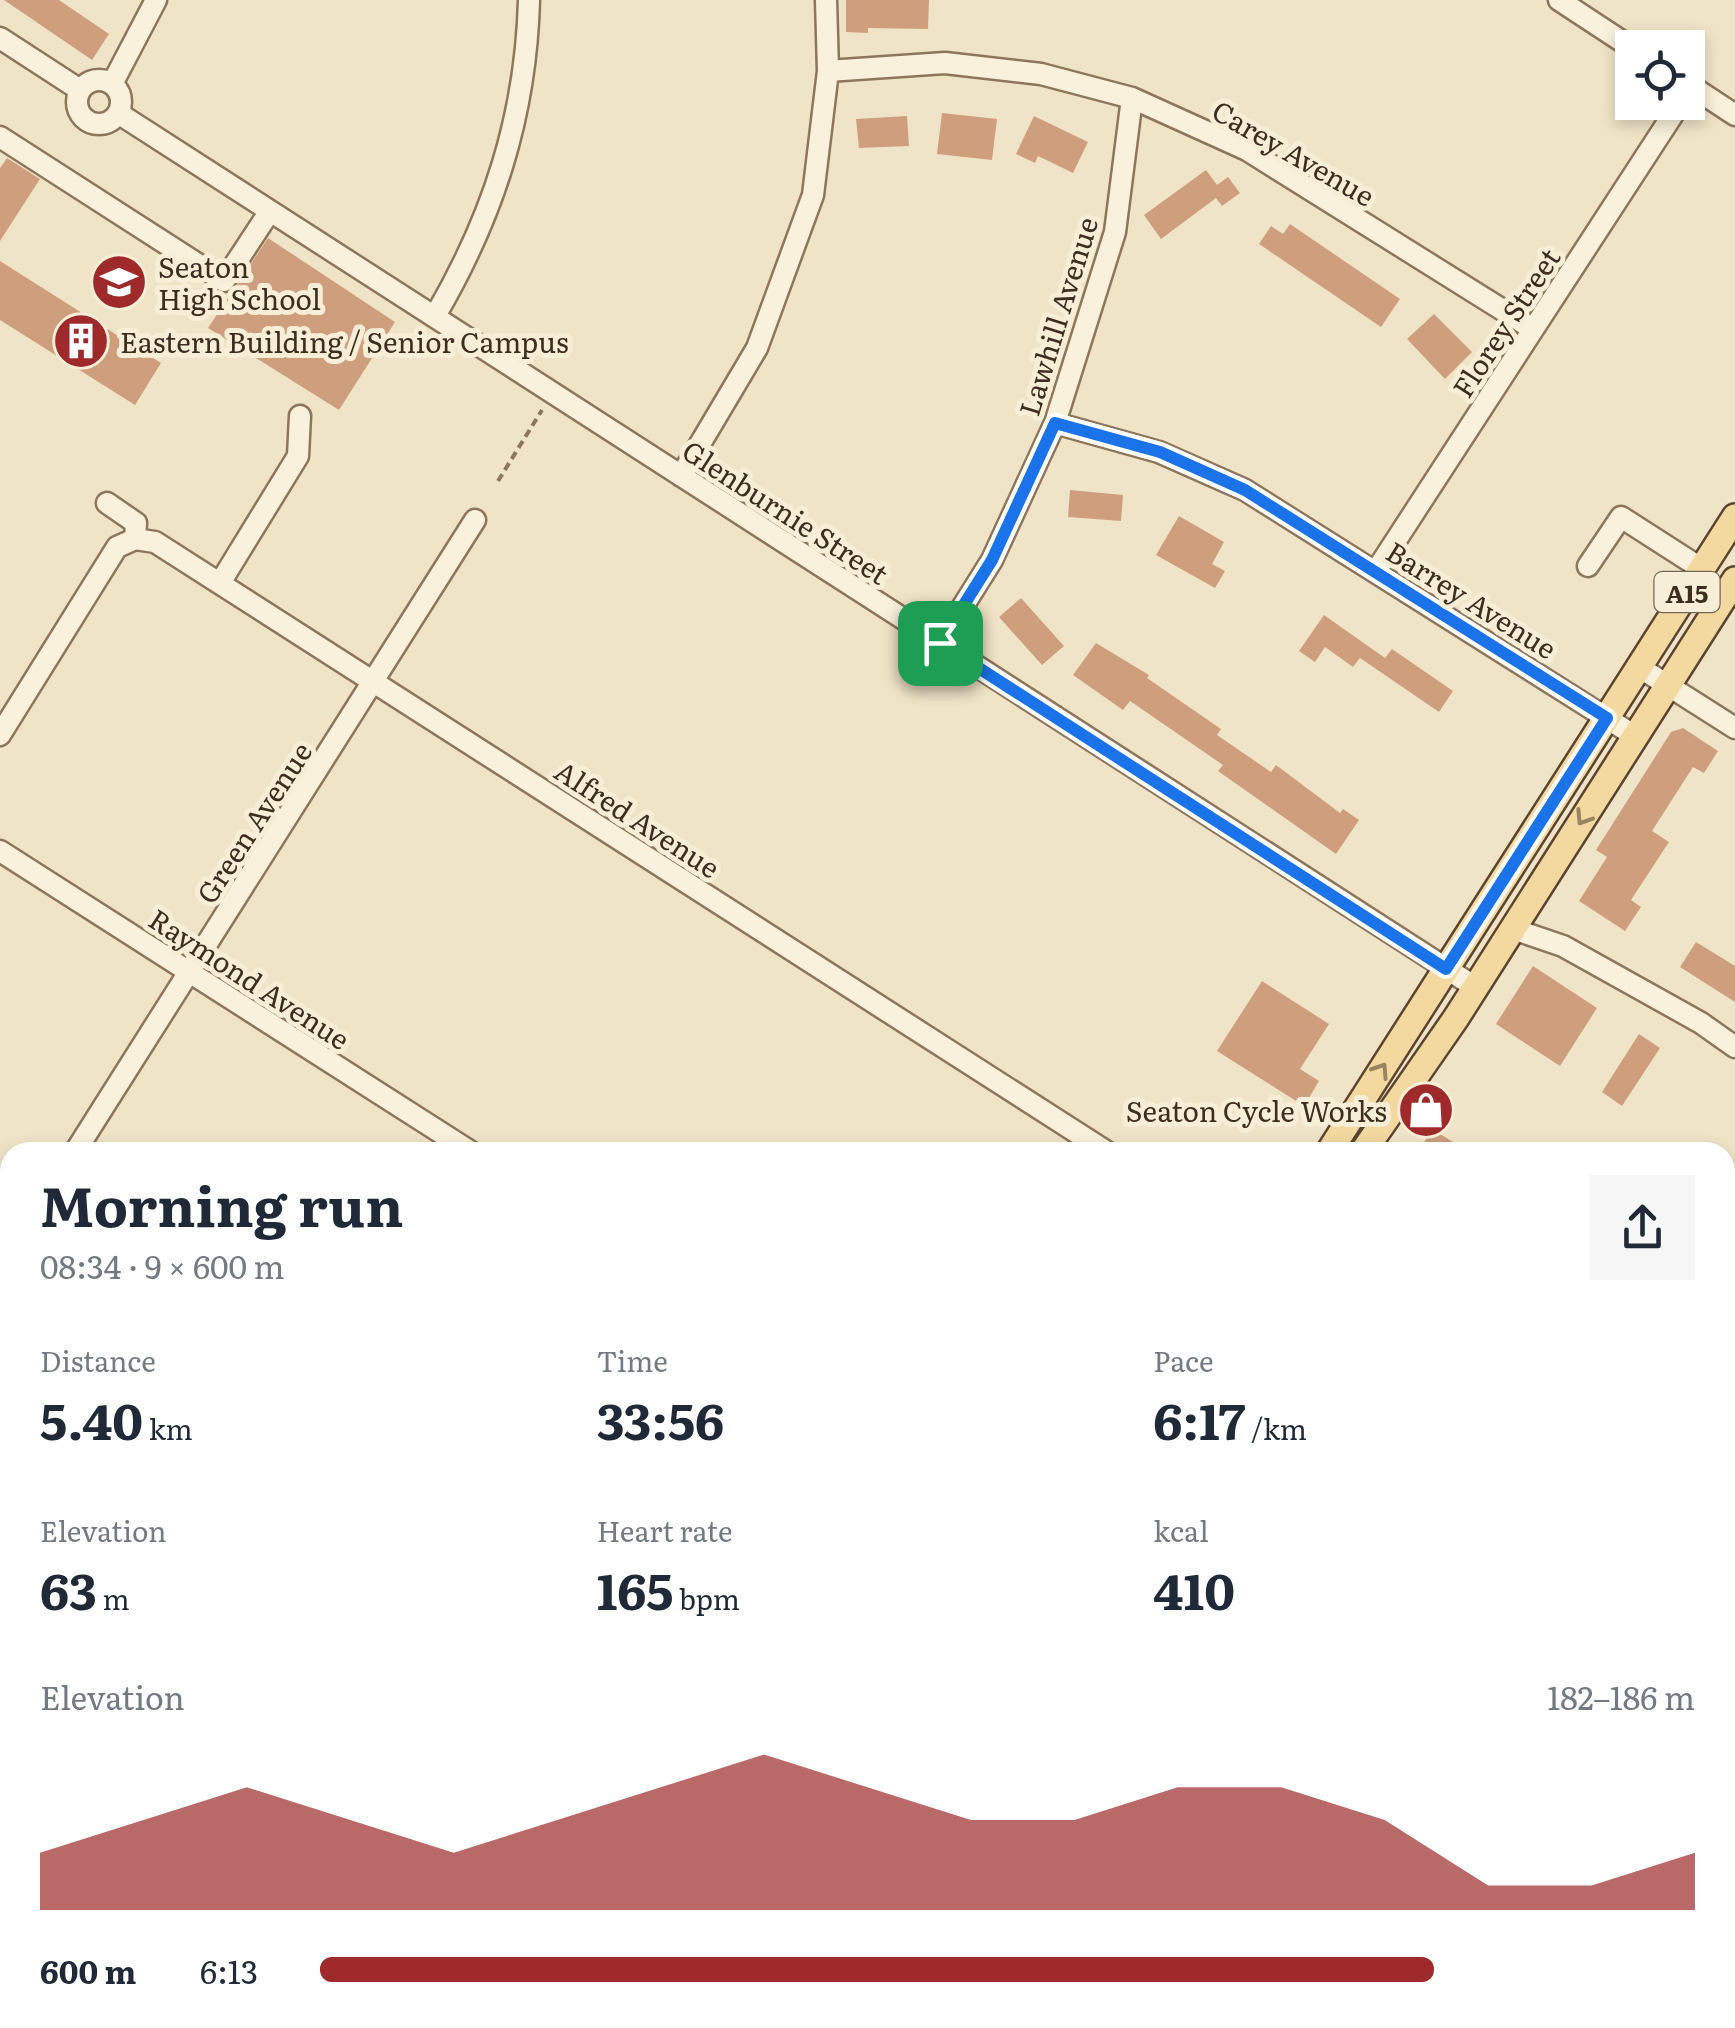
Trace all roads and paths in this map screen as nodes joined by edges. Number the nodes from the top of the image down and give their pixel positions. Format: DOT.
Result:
graph roads {
  1 [pos="156,0"];
  2 [pos="529,0"];
  3 [pos="826,0"];
  4 [pos="1559,0"];
  5 [pos="1615,37"];
  6 [pos="0,38"];
  7 [pos="19,50"];
  8 [pos="6,69"];
  9 [pos="828,70"];
  10 [pos="112,84"];
  11 [pos="80,90"];
  12 [pos="1132,98"];
  13 [pos="1705,100"];
  14 [pos="118,114"];
  15 [pos="1735,114"];
  16 [pos="1668,120"];
  17 [pos="0,137"];
  18 [pos="270,210"];
  19 [pos="435,316"];
  20 [pos="1533,329"];
  21 [pos="553,393"];
  22 [pos="300,416"];
  23 [pos="1055,423"];
  24 [pos="681,476"];
  25 [pos="498,481"];
  26 [pos="107,503"];
  27 [pos="1735,517"];
  28 [pos="474,520"];
  29 [pos="136,539"];
  30 [pos="1588,566"];
  31 [pos="1702,569"];
  32 [pos="1376,571"];
  33 [pos="1735,580"];
  34 [pos="220,582"];
  35 [pos="940,643"];
  36 [pos="1639,667"];
  37 [pos="374,682"];
  38 [pos="1668,686"];
  39 [pos="1607,718"];
  40 [pos="1735,728"];
  41 [pos="0,735"];
  42 [pos="1636,736"];
  43 [pos="0,851"];
  44 [pos="1513,928"];
  45 [pos="1446,969"];
  46 [pos="190,972"];
  47 [pos="1476,987"];
  48 [pos="1735,1048"];
  49 [pos="81,1142"];
  50 [pos="455,1142"];
  51 [pos="1091,1142"];
  52 [pos="1335,1142"];
  53 [pos="1370,1142"];
  1 -- 10 [label="street"];
  2 -- 19 [label="street"];
  3 -- 9 [label="street"];
  4 -- 5 [label="street"];
  6 -- 7 [label="street"];
  7 -- 8 [label="street"];
  7 -- 11 [label="street"];
  9 -- 12 [label="street, Carey Avenue"];
  9 -- 24 [label="street"];
  10 -- 11 [label="street"];
  10 -- 14 [label="street"];
  11 -- 14 [label="street"];
  12 -- 20 [label="street, Carey Avenue"];
  12 -- 23 [label="street, Lawhill Avenue"];
  13 -- 15 [label="street"];
  14 -- 18 [label="street, Glenburnie Street"];
  16 -- 20 [label="street, Florey Street"];
  17 -- 18 [label="street"];
  18 -- 19 [label="street, Glenburnie Street"];
  19 -- 21 [label="street, Glenburnie Street"];
  20 -- 32 [label="street, Florey Street"];
  21 -- 24 [label="street, Glenburnie Street"];
  21 -- 25 [label="path"];
  22 -- 34 [label="street"];
  23 -- 32 [label="street, Barrey Avenue"];
  23 -- 35 [label="street, Lawhill Avenue"];
  24 -- 35 [label="street, Glenburnie Street"];
  26 -- 29 [label="street, Alfred Avenue"];
  27 -- 31 [label="main road, A15"];
  28 -- 37 [label="street, Green Avenue"];
  29 -- 34 [label="street, Alfred Avenue"];
  29 -- 41 [label="street"];
  30 -- 31 [label="street"];
  31 -- 36 [label="main road, A15"];
  32 -- 39 [label="street, Barrey Avenue"];
  33 -- 38 [label="main road, A15"];
  34 -- 37 [label="street, Alfred Avenue"];
  35 -- 45 [label="street, Glenburnie Street"];
  36 -- 38 [label="street"];
  36 -- 39 [label="main road, A15"];
  37 -- 46 [label="street, Green Avenue"];
  37 -- 51 [label="street, Alfred Avenue"];
  38 -- 40 [label="street"];
  38 -- 42 [label="main road, A15"];
  39 -- 42 [label="street, Barrey Avenue"];
  39 -- 45 [label="main road, A15"];
  42 -- 44 [label="main road, A15, one-way"];
  43 -- 46 [label="street, Raymond Avenue"];
  44 -- 47 [label="main road, A15"];
  44 -- 48 [label="street"];
  45 -- 47 [label="street, Glenburnie Street"];
  52 -- 45 [label="main road, A15, one-way"];
  46 -- 49 [label="street, Green Avenue"];
  46 -- 50 [label="street, Raymond Avenue"];
  47 -- 53 [label="main road, A15"];
}
